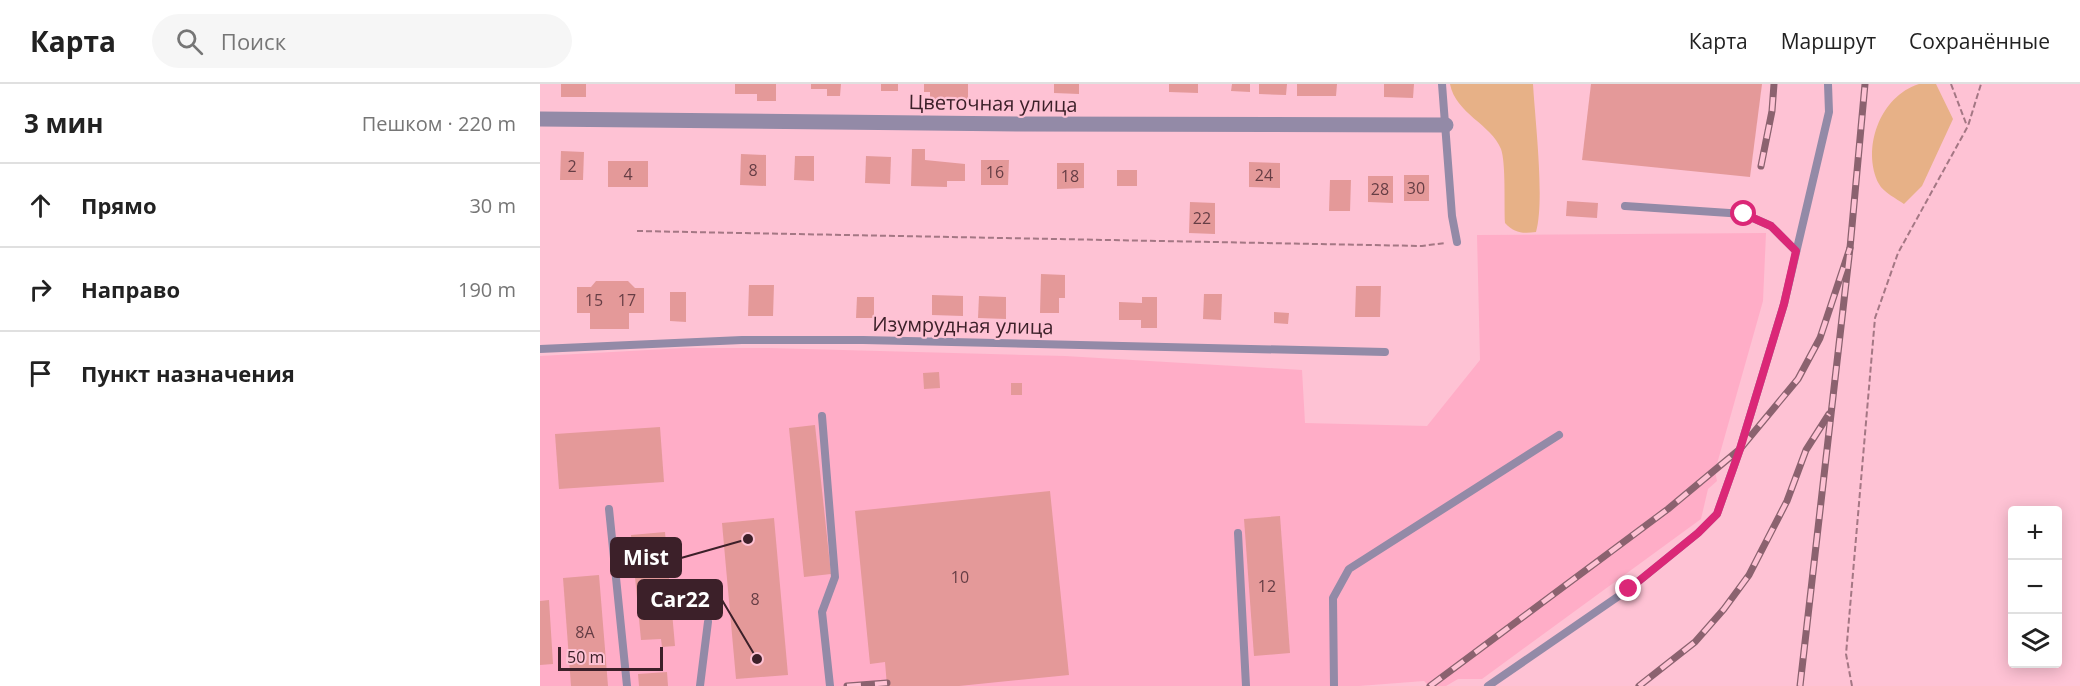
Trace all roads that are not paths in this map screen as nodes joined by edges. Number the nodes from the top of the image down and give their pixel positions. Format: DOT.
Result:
graph roads {
  1 [pos="1442,84"];
  2 [pos="1828,84"];
  3 [pos="540,118"];
  4 [pos="1446,125"];
  5 [pos="1625,206"];
  6 [pos="1457,242"];
  7 [pos="1796,251"];
  8 [pos="540,349"];
  9 [pos="1385,352"];
  10 [pos="822,416"];
  11 [pos="1560,435"];
  12 [pos="609,508"];
  13 [pos="1238,533"];
  14 [pos="708,622"];
  15 [pos="627,686"];
  16 [pos="700,686"];
  17 [pos="830,686"];
  18 [pos="1246,686"];
  19 [pos="1334,686"];
  20 [pos="1488,686"];
  1 -- 4 [label="lane"];
  2 -- 7 [label="lane"];
  3 -- 4 [label="street, Цветочная улица"];
  4 -- 6 [label="lane"];
  5 -- 7 [label="lane"];
  7 -- 20 [label="lane"];
  8 -- 9 [label="lane, Изумрудная улица"];
  10 -- 17 [label="lane"];
  11 -- 19 [label="lane"];
  12 -- 15 [label="lane"];
  13 -- 18 [label="lane"];
  14 -- 16 [label="lane"];
}
